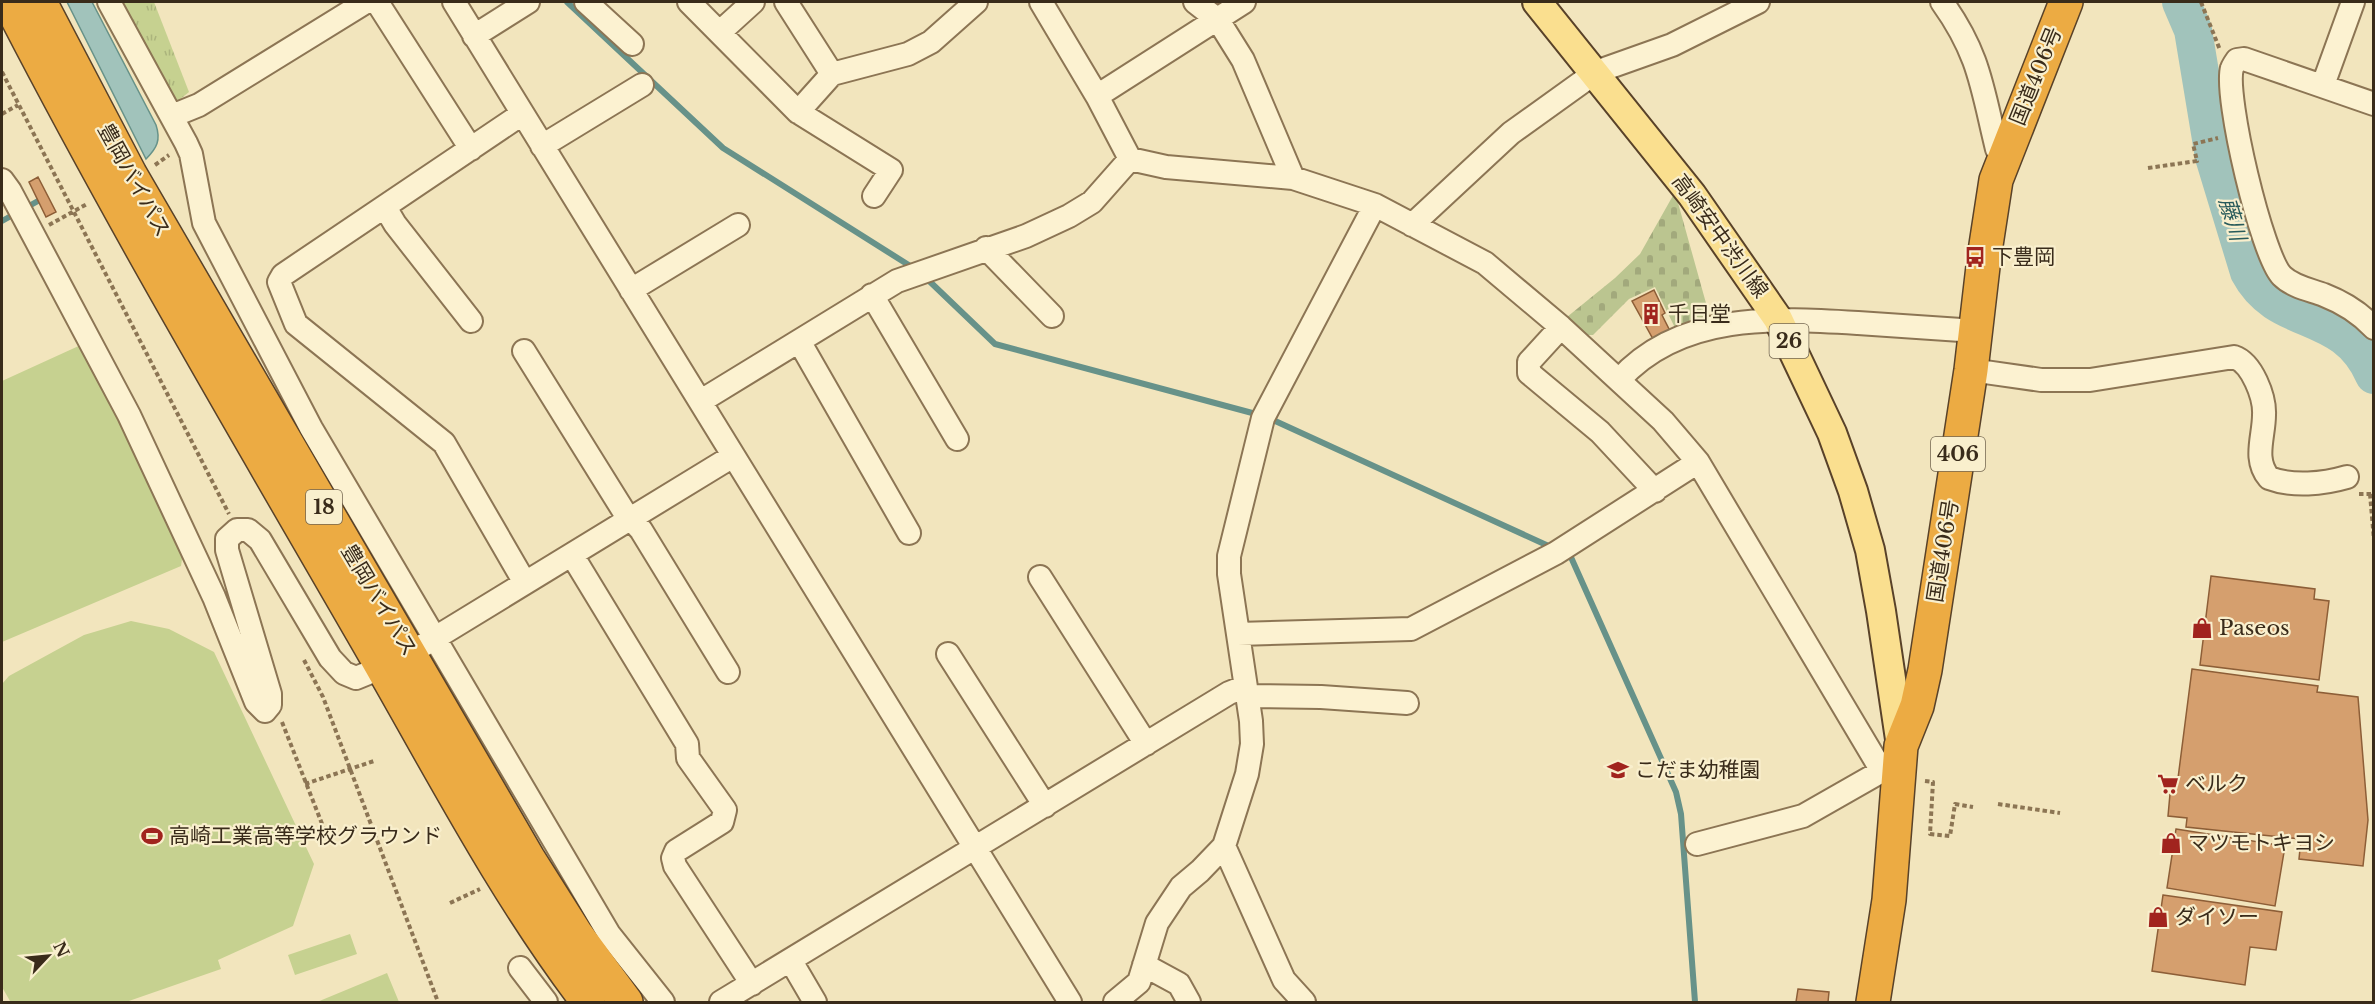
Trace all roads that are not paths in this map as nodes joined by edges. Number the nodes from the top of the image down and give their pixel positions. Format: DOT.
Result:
graph roads {
  1 [pos="9,2"];
  2 [pos="40,2"];
  3 [pos="109,2"];
  4 [pos="366,2"];
  5 [pos="377,2"];
  6 [pos="454,2"];
  7 [pos="528,2"];
  8 [pos="586,2"];
  9 [pos="689,2"];
  10 [pos="753,2"];
  11 [pos="786,2"];
  12 [pos="976,2"];
  13 [pos="1041,2"];
  14 [pos="1195,2"];
  15 [pos="1244,2"];
  16 [pos="1537,2"];
  17 [pos="1758,2"];
  18 [pos="1942,2"];
  19 [pos="2066,2"];
  20 [pos="2353,2"];
  21 [pos="1218,20"];
  22 [pos="720,32"];
  23 [pos="474,36"];
  24 [pos="632,44"];
  25 [pos="1596,72"];
  26 [pos="832,74"];
  27 [pos="642,85"];
  28 [pos="2323,86"];
  29 [pos="1097,96"];
  30 [pos="2373,104"];
  31 [pos="798,112"];
  32 [pos="522,114"];
  33 [pos="172,116"];
  34 [pos="542,146"];
  35 [pos="471,149"];
  36 [pos="1130,159"];
  37 [pos="2002,159"];
  38 [pos="1293,178"];
  39 [pos="6,186"];
  40 [pos="874,196"];
  41 [pos="1375,205"];
  42 [pos="385,207"];
  43 [pos="738,225"];
  44 [pos="1412,225"];
  45 [pos="986,248"];
  46 [pos="631,290"];
  47 [pos="872,295"];
  48 [pos="1052,316"];
  49 [pos="1778,319"];
  50 [pos="471,321"];
  51 [pos="1561,327"];
  52 [pos="2373,328"];
  53 [pos="1976,331"];
  54 [pos="799,341"];
  55 [pos="524,351"];
  56 [pos="1971,370"];
  57 [pos="1619,380"];
  58 [pos="701,401"];
  59 [pos="957,439"];
  60 [pos="733,456"];
  61 [pos="1698,462"];
  62 [pos="2351,483"];
  63 [pos="1655,491"];
  64 [pos="631,520"];
  65 [pos="909,533"];
  66 [pos="572,555"];
  67 [pos="1041,577"];
  68 [pos="525,583"];
  69 [pos="1238,634"];
  70 [pos="409,653"];
  71 [pos="948,654"];
  72 [pos="728,672"];
  73 [pos="1246,692"];
  74 [pos="1407,703"];
  75 [pos="1146,744"];
  76 [pos="1901,768"];
  77 [pos="1045,806"];
  78 [pos="1697,844"];
  79 [pos="1224,846"];
  80 [pos="975,848"];
  81 [pos="792,961"];
  82 [pos="1144,965"];
  83 [pos="520,968"];
  84 [pos="753,984"];
  85 [pos="546,1002"];
  86 [pos="588,1002"];
  87 [pos="626,1002"];
  88 [pos="663,1002"];
  89 [pos="721,1002"];
  90 [pos="816,1002"];
  91 [pos="1070,1002"];
  92 [pos="1114,1002"];
  93 [pos="1189,1002"];
  94 [pos="1304,1002"];
  95 [pos="1873,1002"];
  1 -- 70 [label="highway, 豊岡バイパス / 18"];
  2 -- 70 [label="highway, 豊岡バイパス / 18"];
  3 -- 33 [label="street"];
  4 -- 33 [label="street"];
  5 -- 35 [label="street"];
  6 -- 23 [label="street"];
  7 -- 23 [label="street"];
  8 -- 24 [label="street"];
  9 -- 22 [label="street"];
  10 -- 22 [label="street"];
  11 -- 26 [label="street"];
  12 -- 26 [label="street"];
  13 -- 29 [label="street"];
  14 -- 21 [label="street"];
  15 -- 21 [label="street"];
  16 -- 25 [label="main road, 高崎安中渋川線 / 26"];
  17 -- 25 [label="street"];
  18 -- 37 [label="street"];
  19 -- 37 [label="highway, 国道406号 / 406"];
  20 -- 28 [label="street"];
  21 -- 29 [label="street"];
  21 -- 38 [label="street"];
  22 -- 31 [label="street"];
  23 -- 32 [label="street"];
  25 -- 44 [label="street"];
  25 -- 49 [label="main road, 高崎安中渋川線 / 26"];
  26 -- 31 [label="street"];
  27 -- 34 [label="street"];
  28 -- 30 [label="street"];
  28 -- 52 [label="street"];
  29 -- 36 [label="street"];
  31 -- 40 [label="street"];
  32 -- 34 [label="street"];
  32 -- 35 [label="street"];
  33 -- 70 [label="street"];
  34 -- 46 [label="street"];
  35 -- 42 [label="street"];
  36 -- 38 [label="street"];
  36 -- 45 [label="street"];
  37 -- 53 [label="highway, 国道406号 / 406"];
  38 -- 41 [label="street"];
  39 -- 70 [label="street"];
  41 -- 44 [label="street"];
  41 -- 69 [label="street"];
  42 -- 50 [label="street"];
  42 -- 68 [label="street"];
  43 -- 46 [label="street"];
  44 -- 51 [label="street"];
  45 -- 47 [label="street"];
  45 -- 48 [label="street"];
  46 -- 58 [label="street"];
  47 -- 54 [label="street"];
  47 -- 59 [label="street"];
  49 -- 53 [label="street"];
  49 -- 57 [label="street"];
  49 -- 76 [label="main road, 高崎安中渋川線 / 26"];
  51 -- 57 [label="street"];
  51 -- 63 [label="street"];
  53 -- 56 [label="highway, 国道406号 / 406"];
  54 -- 58 [label="street"];
  54 -- 65 [label="street"];
  55 -- 64 [label="street"];
  56 -- 62 [label="street"];
  56 -- 76 [label="highway, 国道406号 / 406"];
  57 -- 61 [label="street"];
  58 -- 60 [label="street"];
  60 -- 64 [label="street"];
  60 -- 80 [label="street"];
  61 -- 63 [label="street"];
  61 -- 76 [label="street"];
  63 -- 69 [label="street"];
  64 -- 66 [label="street"];
  64 -- 72 [label="street"];
  66 -- 68 [label="street"];
  66 -- 84 [label="street"];
  67 -- 75 [label="street"];
  68 -- 70 [label="street"];
  69 -- 73 [label="street"];
  70 -- 86 [label="highway, 豊岡バイパス / 18"];
  70 -- 87 [label="highway, 豊岡バイパス / 18"];
  70 -- 88 [label="street"];
  71 -- 77 [label="street"];
  73 -- 74 [label="street"];
  73 -- 75 [label="street"];
  73 -- 79 [label="street"];
  75 -- 77 [label="street"];
  76 -- 78 [label="street"];
  76 -- 95 [label="highway, 国道406号 / 406"];
  77 -- 80 [label="street"];
  79 -- 82 [label="street"];
  79 -- 94 [label="street"];
  80 -- 81 [label="street"];
  80 -- 91 [label="street"];
  81 -- 84 [label="street"];
  81 -- 90 [label="street"];
  82 -- 92 [label="street"];
  82 -- 93 [label="street"];
  83 -- 85 [label="street"];
  84 -- 89 [label="street"];
}
